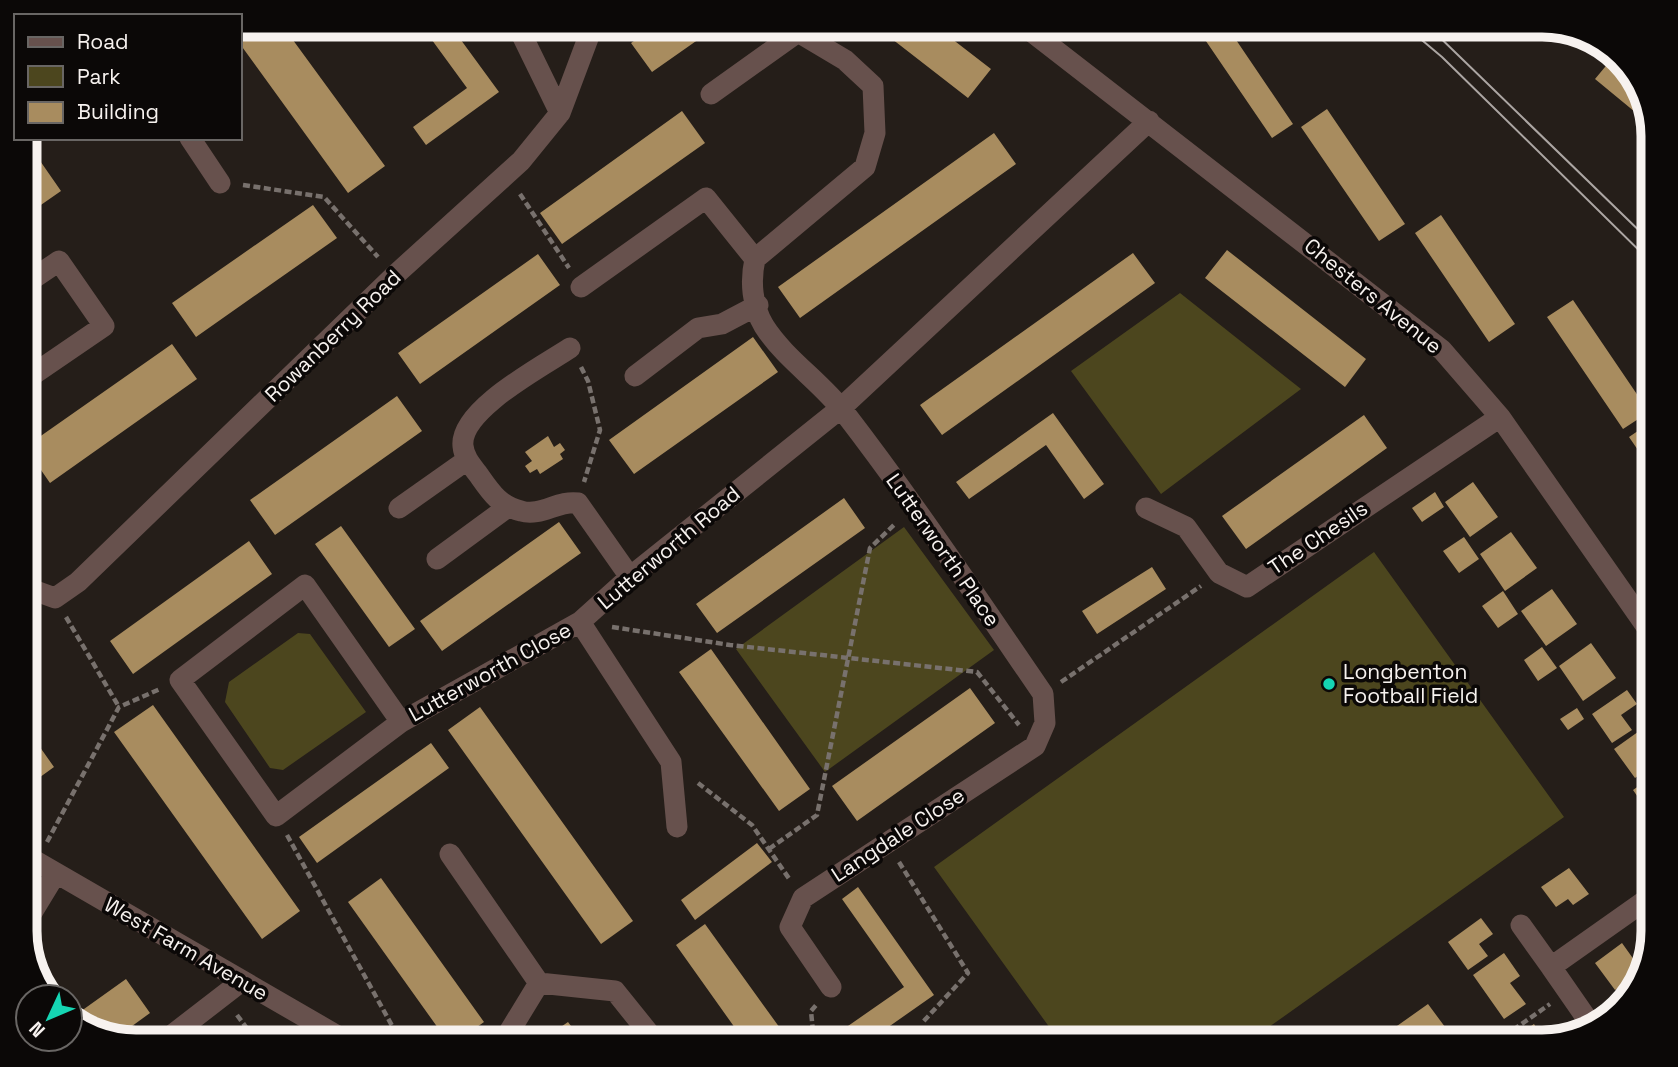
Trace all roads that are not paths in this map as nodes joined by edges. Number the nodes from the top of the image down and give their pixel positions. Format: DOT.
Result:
graph roads {
  1 [pos="523,37"];
  2 [pos="588,37"];
  3 [pos="791,37"];
  4 [pos="806,37"];
  5 [pos="1040,37"];
  6 [pos="711,94"];
  7 [pos="560,113"];
  8 [pos="1149,121"];
  9 [pos="191,140"];
  10 [pos="220,183"];
  11 [pos="755,259"];
  12 [pos="37,276"];
  13 [pos="581,287"];
  14 [pos="758,305"];
  15 [pos="570,348"];
  16 [pos="37,372"];
  17 [pos="635,376"];
  18 [pos="841,408"];
  19 [pos="1500,417"];
  20 [pos="467,460"];
  21 [pos="508,507"];
  22 [pos="399,508"];
  23 [pos="1146,508"];
  24 [pos="437,559"];
  25 [pos="631,577"];
  26 [pos="37,591"];
  27 [pos="1641,619"];
  28 [pos="580,622"];
  29 [pos="401,722"];
  30 [pos="1035,746"];
  31 [pos="677,827"];
  32 [pos="450,854"];
  33 [pos="37,862"];
  34 [pos="56,873"];
  35 [pos="1641,903"];
  36 [pos="37,904"];
  37 [pos="1521,925"];
  38 [pos="1551,967"];
  39 [pos="242,981"];
  40 [pos="539,984"];
  41 [pos="831,987"];
  42 [pos="1587,1019"];
  43 [pos="179,1030"];
  44 [pos="327,1030"];
  45 [pos="510,1030"];
  46 [pos="646,1030"];
  1 -- 7 [label="street"];
  2 -- 7 [label="street, Rowanberry Road"];
  3 -- 6 [label="street"];
  4 -- 11 [label="street"];
  5 -- 8 [label="street, Chesters Avenue"];
  7 -- 26 [label="street, Rowanberry Road"];
  8 -- 18 [label="street, Lutterworth Road"];
  8 -- 19 [label="street, Chesters Avenue"];
  9 -- 10 [label="street"];
  11 -- 13 [label="street"];
  11 -- 14 [label="street"];
  12 -- 16 [label="street"];
  14 -- 17 [label="street"];
  14 -- 18 [label="street"];
  15 -- 20 [label="street"];
  18 -- 25 [label="street, Lutterworth Road"];
  18 -- 30 [label="street, Lutterworth Place"];
  19 -- 23 [label="street, The Chesils"];
  19 -- 27 [label="street, Chesters Avenue"];
  20 -- 21 [label="street"];
  20 -- 22 [label="street"];
  21 -- 24 [label="street"];
  21 -- 25 [label="street"];
  25 -- 28 [label="street, Lutterworth Road"];
  28 -- 29 [label="street, Lutterworth Close"];
  28 -- 31 [label="street, Lutterworth Road"];
  29 -- 29 [label="street, Lutterworth Close"];
  30 -- 41 [label="street, Langdale Close"];
  32 -- 40 [label="street"];
  33 -- 34 [label="street, West Farm Avenue"];
  34 -- 36 [label="street"];
  34 -- 39 [label="street, West Farm Avenue"];
  35 -- 38 [label="street"];
  37 -- 38 [label="street"];
  38 -- 42 [label="street"];
  39 -- 43 [label="street"];
  39 -- 44 [label="street, West Farm Avenue"];
  40 -- 45 [label="street"];
  40 -- 46 [label="street"];
}
